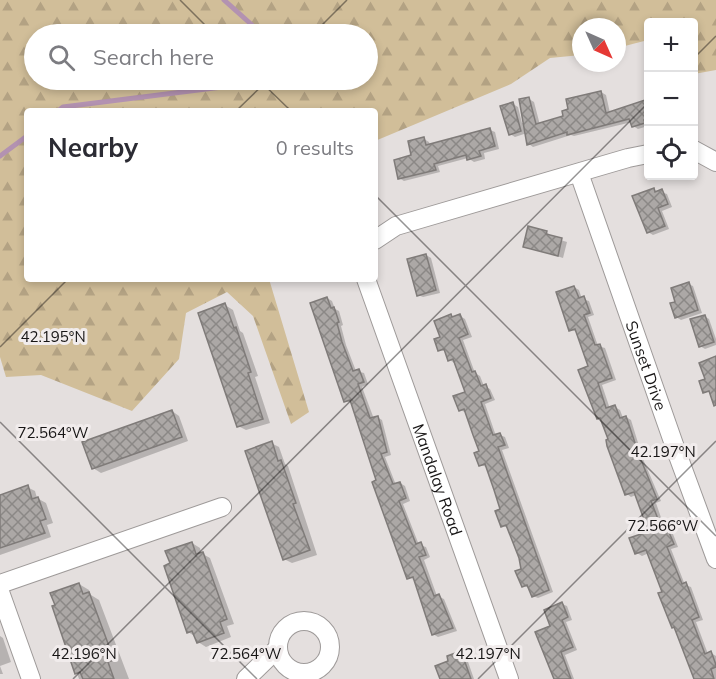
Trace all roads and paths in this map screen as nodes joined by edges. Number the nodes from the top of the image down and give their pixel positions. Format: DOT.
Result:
graph roads {
  1 [pos="698,153"];
  2 [pos="644,155"];
  3 [pos="716,162"];
  4 [pos="579,172"];
  5 [pos="378,238"];
  6 [pos="367,282"];
  7 [pos="222,507"];
  8 [pos="716,559"];
  9 [pos="0,584"];
  10 [pos="0,592"];
  11 [pos="278,648"];
  12 [pos="31,679"];
  13 [pos="246,679"];
  14 [pos="509,679"];
  1 -- 3 [label="street"];
  2 -- 4 [label="street"];
  4 -- 5 [label="street"];
  4 -- 8 [label="street, Sunset Drive"];
  6 -- 14 [label="street, Mandalay Road"];
  7 -- 9 [label="street"];
  10 -- 12 [label="street"];
  11 -- 13 [label="street"];
}
